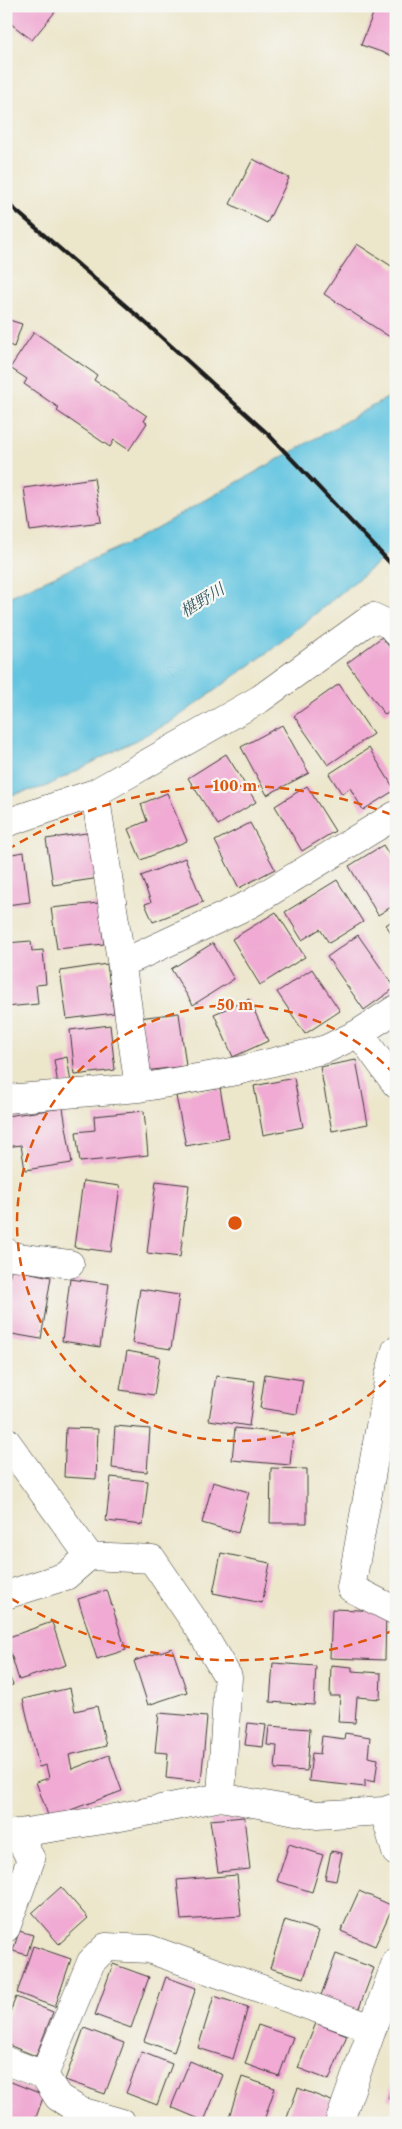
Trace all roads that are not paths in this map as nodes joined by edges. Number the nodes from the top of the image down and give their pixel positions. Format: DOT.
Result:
graph roads {
  1 [pos="396,632"];
  2 [pos="95,793"];
  3 [pos="396,815"];
  4 [pos="6,823"];
  5 [pos="121,960"];
  6 [pos="396,1009"];
  7 [pos="360,1033"];
  8 [pos="396,1084"];
  9 [pos="138,1088"];
  10 [pos="6,1099"];
  11 [pos="6,1252"];
  12 [pos="70,1264"];
  13 [pos="396,1350"];
  14 [pos="6,1442"];
  15 [pos="89,1556"];
  16 [pos="6,1594"];
  17 [pos="396,1611"];
  18 [pos="221,1797"];
  19 [pos="390,1809"];
  20 [pos="11,1834"];
  21 [pos="396,1852"];
  22 [pos="6,1928"];
  23 [pos="396,1962"];
  24 [pos="372,2028"];
  25 [pos="6,2061"];
  26 [pos="44,2074"];
  27 [pos="122,2123"];
  28 [pos="339,2123"];
  1 -- 2 [label="street"];
  2 -- 4 [label="street"];
  2 -- 5 [label="street"];
  3 -- 5 [label="street"];
  5 -- 9 [label="street"];
  6 -- 7 [label="street"];
  7 -- 8 [label="street"];
  7 -- 9 [label="street"];
  9 -- 10 [label="street"];
  11 -- 12 [label="street"];
  13 -- 17 [label="street"];
  14 -- 15 [label="street"];
  15 -- 16 [label="street"];
  15 -- 18 [label="street"];
  18 -- 19 [label="street"];
  18 -- 20 [label="street"];
  19 -- 21 [label="street"];
  20 -- 22 [label="street"];
  23 -- 24 [label="street"];
  24 -- 26 [label="street"];
  24 -- 28 [label="street"];
  25 -- 26 [label="street"];
  26 -- 27 [label="street"];
}
